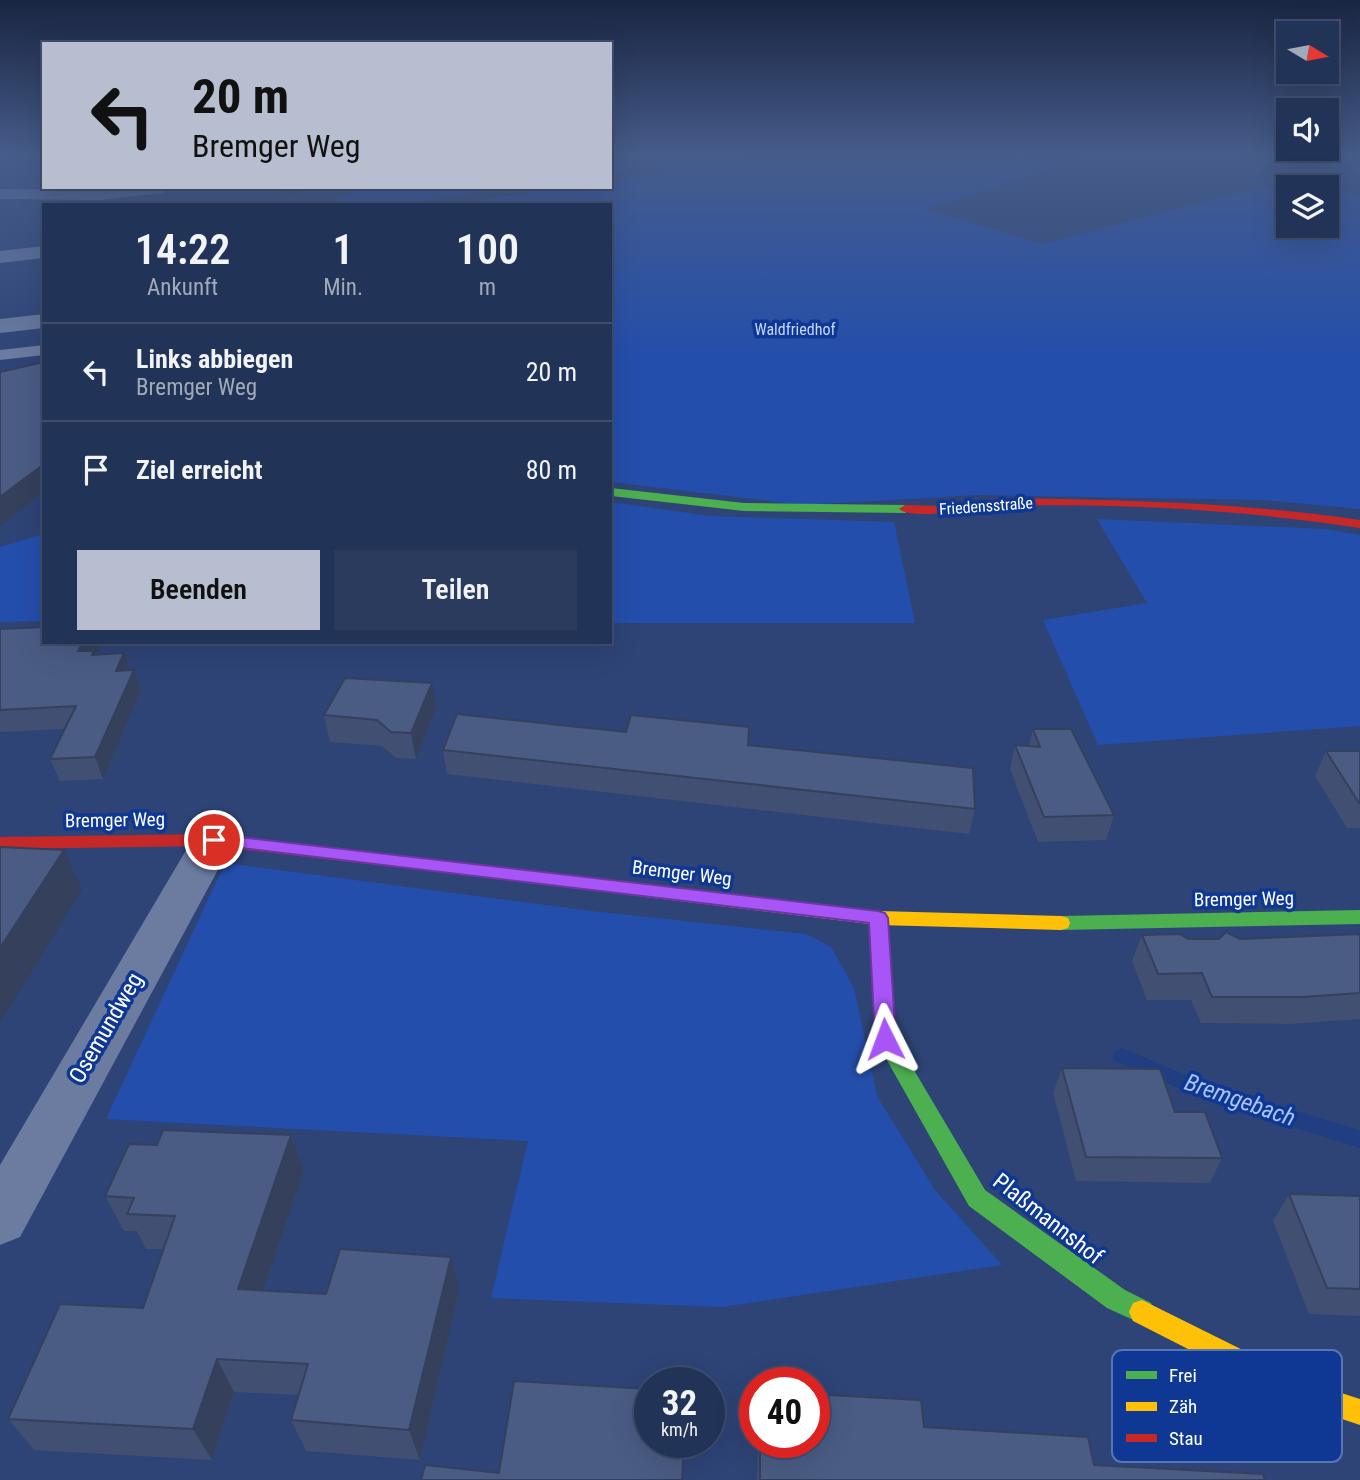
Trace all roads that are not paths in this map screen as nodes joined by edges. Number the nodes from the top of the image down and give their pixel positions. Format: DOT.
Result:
graph roads {
  1 [pos="42,252"];
  2 [pos="0,257"];
  3 [pos="42,321"];
  4 [pos="0,326"];
  5 [pos="42,350"];
  6 [pos="0,355"];
  7 [pos="612,492"];
  8 [pos="1360,524"];
  9 [pos="214,840"];
  10 [pos="0,843"];
  11 [pos="1360,917"];
  12 [pos="878,918"];
  13 [pos="0,1218"];
  14 [pos="1216,1350"];
  15 [pos="1342,1406"];
  16 [pos="1360,1412"];
  1 -- 2 [label="street"];
  3 -- 4 [label="street"];
  5 -- 6 [label="lane"];
  7 -- 8 [label="street, Friedensstraße"];
  9 -- 10 [label="street, Bremger Weg"];
  9 -- 12 [label="street, Bremger Weg"];
  9 -- 13 [label="street, Osemundweg"];
  11 -- 12 [label="street, Bremger Weg"];
  12 -- 14 [label="street, Plaßmannshof"];
  15 -- 16 [label="street, Plaßmannshof"];
}
